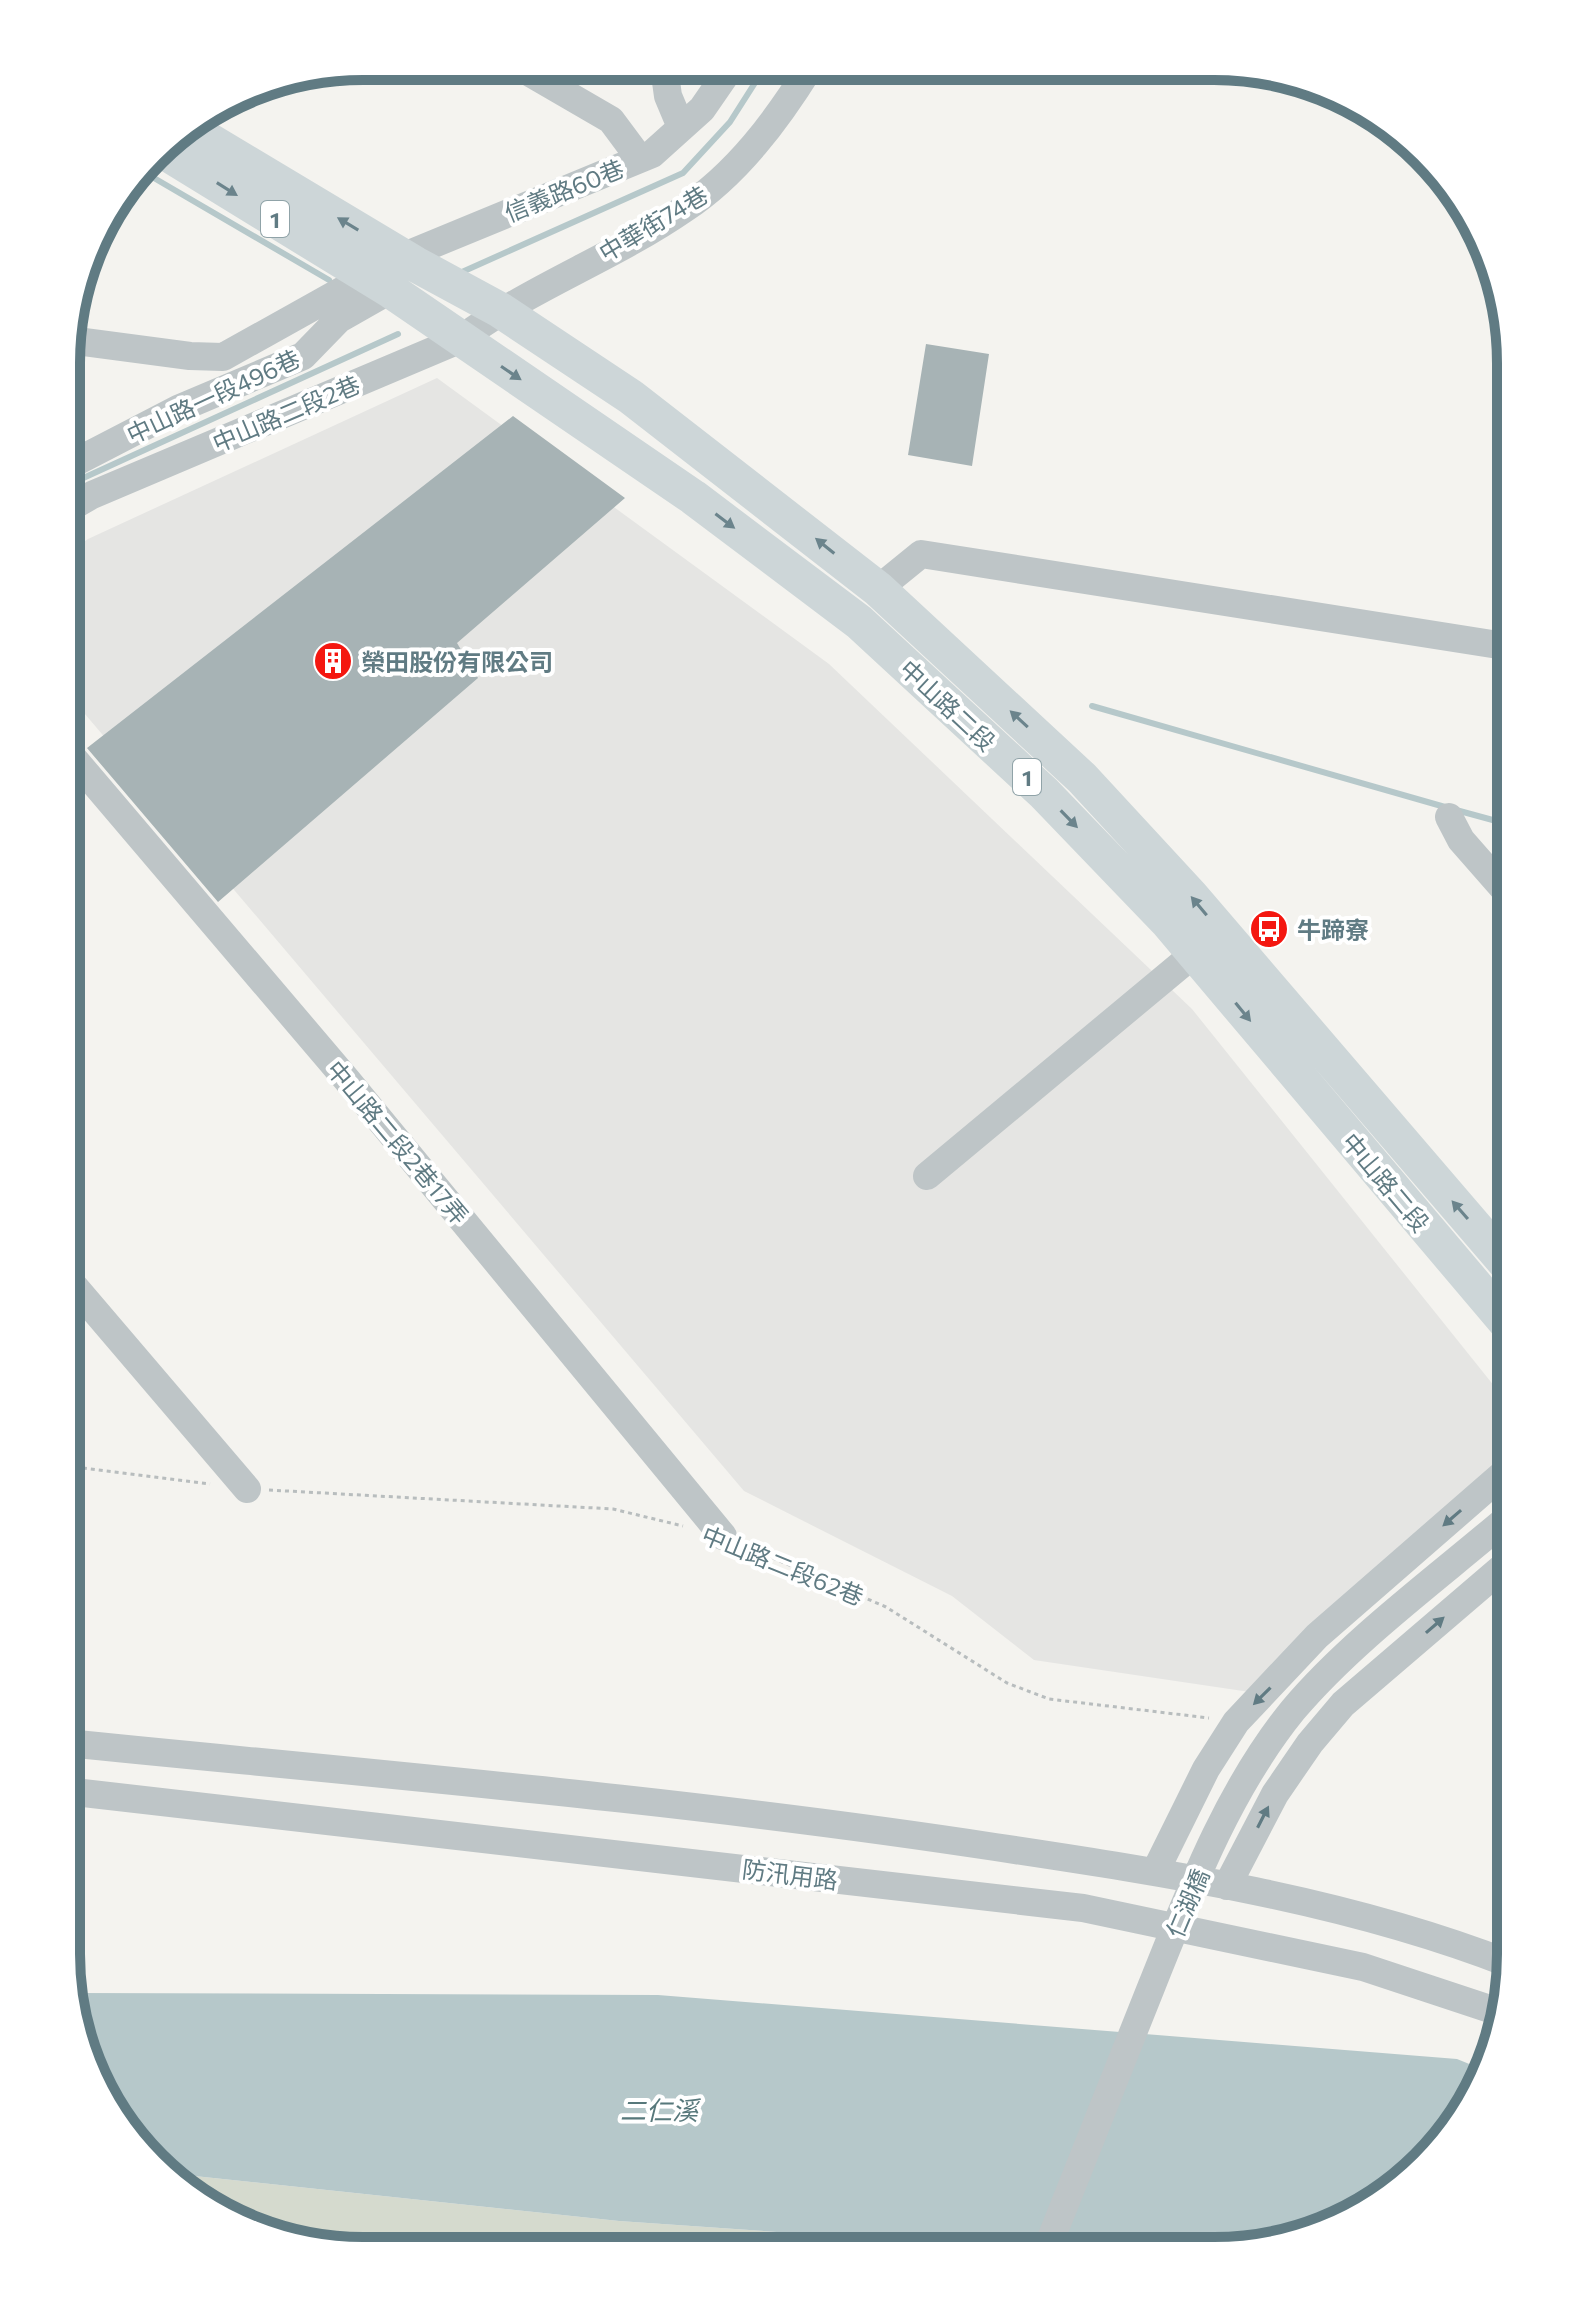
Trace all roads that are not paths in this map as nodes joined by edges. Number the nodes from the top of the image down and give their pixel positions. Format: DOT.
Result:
graph roads {
  1 [pos="802,80"];
  2 [pos="543,81"];
  3 [pos="666,81"];
  4 [pos="722,81"];
  5 [pos="681,127"];
  6 [pos="197,134"];
  7 [pos="172,155"];
  8 [pos="640,159"];
  9 [pos="394,272"];
  10 [pos="487,304"];
  11 [pos="453,335"];
  12 [pos="81,342"];
  13 [pos="80,460"];
  14 [pos="80,502"];
  15 [pos="878,589"];
  16 [pos="1497,645"];
  17 [pos="80,766"];
  18 [pos="1449,817"];
  19 [pos="1497,881"];
  20 [pos="1195,953"];
  21 [pos="927,1176"];
  22 [pos="1496,1252"];
  23 [pos="80,1293"];
  24 [pos="1496,1311"];
  25 [pos="1496,1480"];
  26 [pos="247,1489"];
  27 [pos="1496,1528"];
  28 [pos="723,1536"];
  29 [pos="1496,1573"];
  30 [pos="80,1744"];
  31 [pos="80,1793"];
  32 [pos="1155,1872"];
  33 [pos="1227,1886"];
  34 [pos="1496,1959"];
  35 [pos="1492,2010"];
  36 [pos="1052,2237"];
  1 -- 10 [label="street, 中華街74巷"];
  2 -- 8 [label="street"];
  3 -- 5 [label="street"];
  4 -- 5 [label="street, 信義路60巷"];
  5 -- 8 [label="street, 信義路60巷"];
  9 -- 6 [label="main road, 1, one-way"];
  7 -- 9 [label="main road, 1, one-way"];
  8 -- 9 [label="street, 信義路60巷"];
  9 -- 10 [label="main road, 中山路二段 / 1"];
  9 -- 11 [label="main road, 中山路二段 / 1"];
  9 -- 12 [label="street"];
  9 -- 13 [label="street, 中山路一段496巷"];
  10 -- 11 [label="street, 中山路二段2巷"];
  15 -- 10 [label="main road, 中山路二段 / 1, one-way"];
  11 -- 14 [label="street, 中山路二段2巷"];
  11 -- 20 [label="main road, 中山路二段 / 1, one-way"];
  15 -- 16 [label="street"];
  22 -- 15 [label="main road, 中山路二段 / 1, one-way"];
  17 -- 28 [label="street, 中山路二段2巷17弄"];
  18 -- 19 [label="street"];
  20 -- 21 [label="street"];
  20 -- 24 [label="main road, 中山路二段 / 1, one-way"];
  23 -- 26 [label="street"];
  25 -- 32 [label="street, one-way"];
  27 -- 36 [label="street, 仁湖橋"];
  33 -- 29 [label="street, one-way"];
  30 -- 32 [label="street"];
  31 -- 35 [label="street, 防汛用路"];
  32 -- 33 [label="street"];
  33 -- 34 [label="street"];
}
